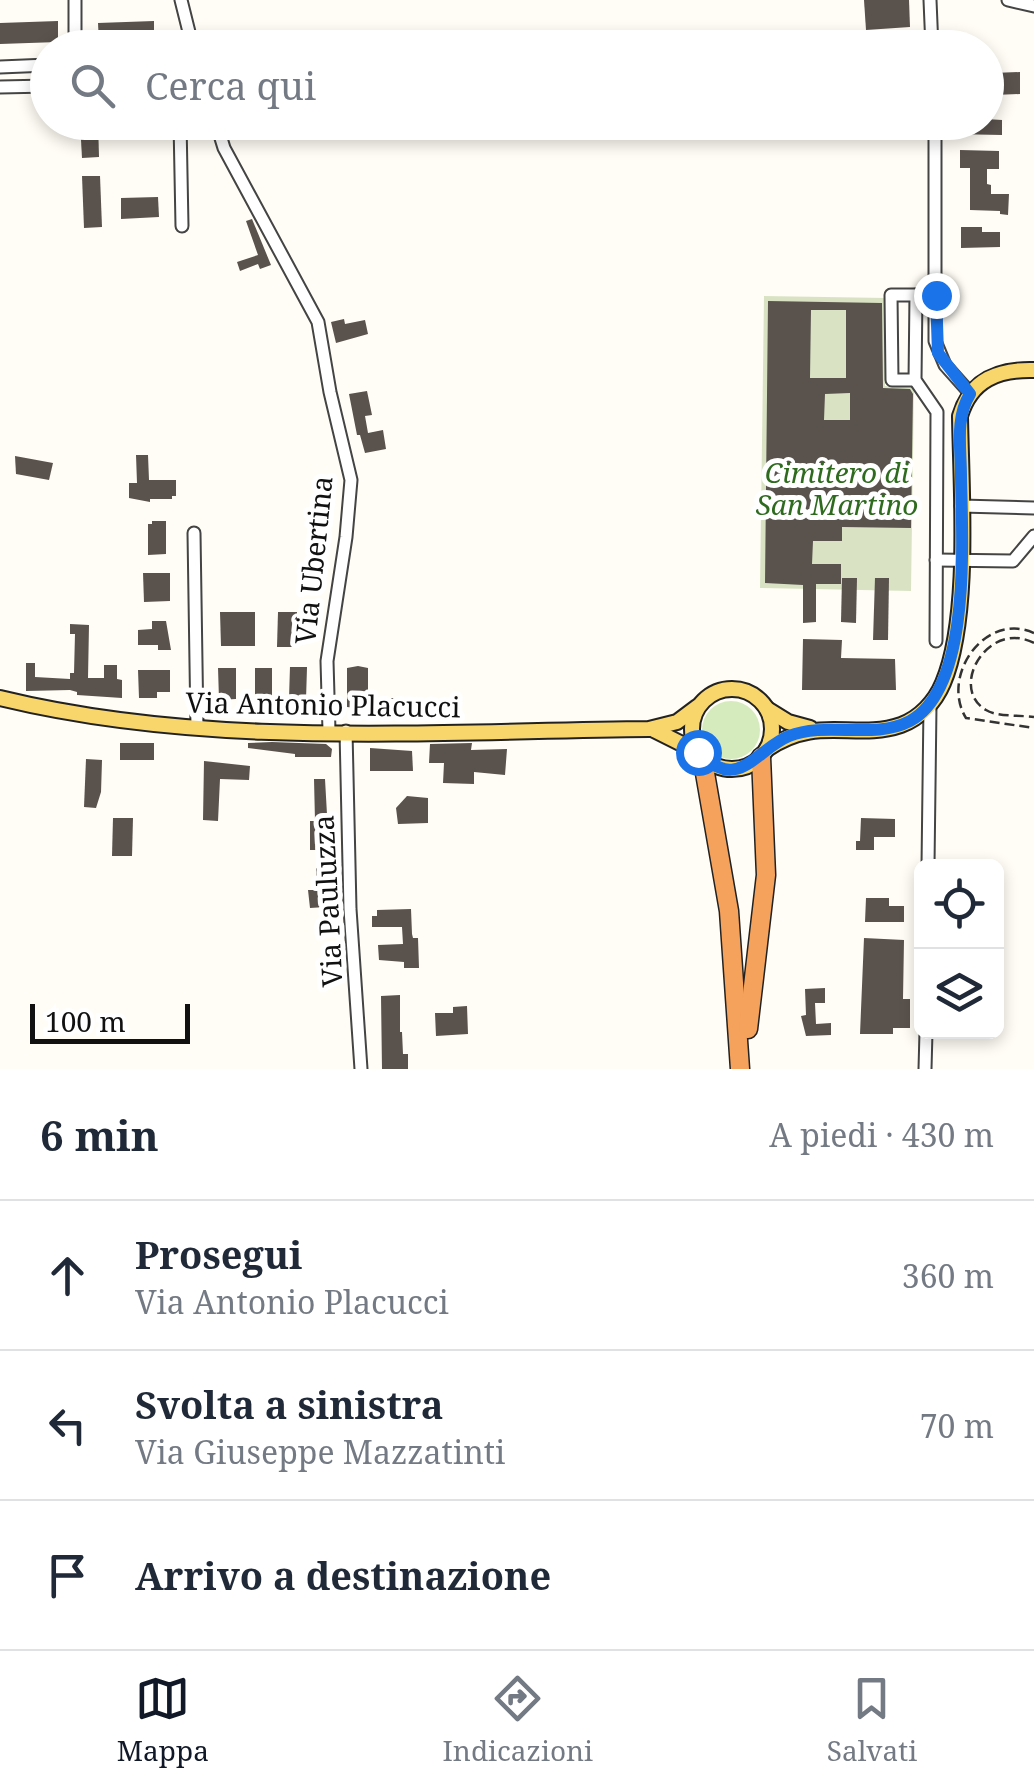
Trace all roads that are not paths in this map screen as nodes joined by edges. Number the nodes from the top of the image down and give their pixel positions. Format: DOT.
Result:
graph roads {
  1 [pos="75,0"];
  2 [pos="181,0"];
  3 [pos="930,0"];
  4 [pos="1008,0"];
  5 [pos="1034,6"];
  6 [pos="75,30"];
  7 [pos="188,30"];
  8 [pos="931,30"];
  9 [pos="30,66"];
  10 [pos="0,67"];
  11 [pos="30,87"];
  12 [pos="0,88"];
  13 [pos="180,140"];
  14 [pos="222,140"];
  15 [pos="934,140"];
  16 [pos="182,226"];
  17 [pos="916,302"];
  18 [pos="936,302"];
  19 [pos="1034,370"];
  20 [pos="916,380"];
  21 [pos="970,394"];
  22 [pos="937,490"];
  23 [pos="961,498"];
  24 [pos="1034,508"];
  25 [pos="194,532"];
  26 [pos="1034,536"];
  27 [pos="936,560"];
  28 [pos="961,561"];
  29 [pos="936,640"];
  30 [pos="0,698"];
  31 [pos="930,706"];
  32 [pos="697,708"];
  33 [pos="768,709"];
  34 [pos="197,728"];
  35 [pos="649,729"];
  36 [pos="815,730"];
  37 [pos="329,732"];
  38 [pos="346,732"];
  39 [pos="764,753"];
  40 [pos="700,754"];
  41 [pos="928,859"];
  42 [pos="926,1039"];
  43 [pos="361,1069"];
  44 [pos="742,1069"];
  45 [pos="925,1069"];
  1 -- 6 [label="street"];
  2 -- 7 [label="street"];
  3 -- 8 [label="street"];
  4 -- 5 [label="street"];
  9 -- 10 [label="street"];
  11 -- 12 [label="street"];
  13 -- 16 [label="street"];
  14 -- 37 [label="street, Via Ubertina"];
  15 -- 18 [label="street"];
  17 -- 18 [label="street"];
  17 -- 20 [label="street"];
  17 -- 20 [label="street"];
  18 -- 21 [label="street"];
  19 -- 21 [label="main road"];
  20 -- 22 [label="street"];
  21 -- 23 [label="main road"];
  22 -- 23 [label="street"];
  22 -- 27 [label="street"];
  23 -- 24 [label="street"];
  23 -- 28 [label="main road"];
  25 -- 34 [label="street"];
  26 -- 28 [label="street"];
  27 -- 28 [label="street"];
  27 -- 29 [label="street"];
  28 -- 31 [label="main road"];
  30 -- 34 [label="main road, Via Antonio Placucci"];
  31 -- 36 [label="main road, Via Antonio Placucci"];
  31 -- 41 [label="street"];
  32 -- 33 [label="main road, Via Antonio Placucci"];
  32 -- 35 [label="main road, Via Antonio Placucci"];
  32 -- 40 [label="main road"];
  33 -- 36 [label="main road, Via Antonio Placucci"];
  33 -- 39 [label="main road"];
  34 -- 37 [label="main road, Via Antonio Placucci"];
  35 -- 38 [label="main road, Via Antonio Placucci"];
  35 -- 40 [label="main road, Via Antonio Placucci"];
  36 -- 39 [label="main road, Via Antonio Placucci"];
  37 -- 38 [label="main road, Via Antonio Placucci"];
  38 -- 43 [label="street, Via Pauluzza"];
  39 -- 40 [label="main road, Via Antonio Placucci"];
  39 -- 44 [label="highway"];
  40 -- 44 [label="highway"];
  42 -- 45 [label="street"];
}
